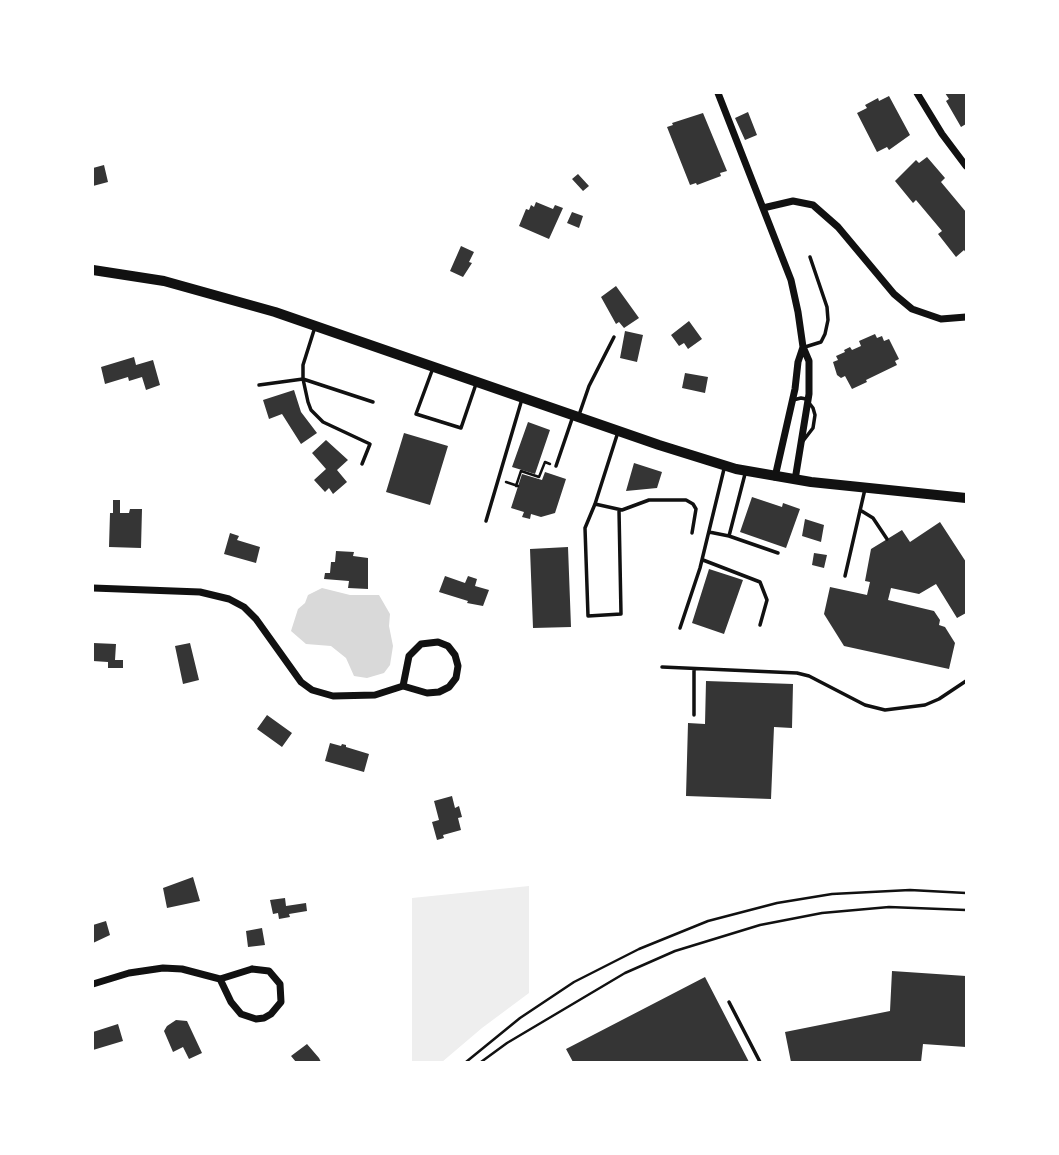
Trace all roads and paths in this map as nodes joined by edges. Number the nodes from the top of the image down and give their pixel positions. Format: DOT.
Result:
graph roads {
  1 [pos="718,93"];
  2 [pos="917,93"];
  3 [pos="966,166"];
  4 [pos="763,208"];
  5 [pos="810,257"];
  6 [pos="93,270"];
  7 [pos="966,317"];
  8 [pos="316,325"];
  9 [pos="614,337"];
  10 [pos="803,347"];
  11 [pos="433,366"];
  12 [pos="303,379"];
  13 [pos="477,381"];
  14 [pos="259,385"];
  15 [pos="522,397"];
  16 [pos="792,401"];
  17 [pos="808,401"];
  18 [pos="373,402"];
  19 [pos="576,416"];
  20 [pos="618,430"];
  21 [pos="362,464"];
  22 [pos="556,466"];
  23 [pos="725,466"];
  24 [pos="746,471"];
  25 [pos="775,477"];
  26 [pos="499,480"];
  27 [pos="795,480"];
  28 [pos="865,488"];
  29 [pos="966,498"];
  30 [pos="595,504"];
  31 [pos="619,510"];
  32 [pos="860,510"];
  33 [pos="486,521"];
  34 [pos="692,533"];
  35 [pos="709,533"];
  36 [pos="729,536"];
  37 [pos="887,539"];
  38 [pos="778,552"];
  39 [pos="703,560"];
  40 [pos="845,576"];
  41 [pos="93,589"];
  42 [pos="760,625"];
  43 [pos="680,628"];
  44 [pos="662,667"];
  45 [pos="694,668"];
  46 [pos="966,681"];
  47 [pos="403,686"];
  48 [pos="694,715"];
  49 [pos="966,893"];
  50 [pos="966,910"];
  51 [pos="220,979"];
  52 [pos="93,984"];
  53 [pos="729,1002"];
  54 [pos="466,1062"];
  55 [pos="481,1062"];
  56 [pos="760,1062"];
  1 -- 4 [label="street"];
  2 -- 3 [label="street"];
  4 -- 7 [label="street"];
  4 -- 10 [label="street"];
  5 -- 10 [label="lane"];
  6 -- 8 [label="main road"];
  8 -- 11 [label="main road"];
  8 -- 12 [label="lane"];
  9 -- 19 [label="lane"];
  10 -- 16 [label="street"];
  10 -- 17 [label="street"];
  11 -- 13 [label="main road"];
  11 -- 13 [label="lane"];
  12 -- 14 [label="lane"];
  12 -- 18 [label="lane"];
  12 -- 21 [label="lane"];
  13 -- 15 [label="main road"];
  15 -- 19 [label="main road"];
  15 -- 26 [label="lane"];
  16 -- 17 [label="lane"];
  16 -- 25 [label="street"];
  17 -- 27 [label="street"];
  19 -- 20 [label="main road"];
  19 -- 22 [label="lane"];
  20 -- 23 [label="main road"];
  20 -- 30 [label="lane"];
  22 -- 26 [label="path"];
  23 -- 24 [label="main road"];
  23 -- 35 [label="lane"];
  24 -- 25 [label="main road"];
  24 -- 36 [label="lane"];
  25 -- 27 [label="main road"];
  26 -- 33 [label="lane"];
  27 -- 28 [label="main road"];
  28 -- 29 [label="main road"];
  28 -- 32 [label="lane"];
  30 -- 31 [label="lane"];
  30 -- 31 [label="lane"];
  31 -- 34 [label="lane"];
  32 -- 37 [label="lane"];
  32 -- 40 [label="lane"];
  35 -- 36 [label="lane"];
  35 -- 39 [label="lane"];
  36 -- 38 [label="lane"];
  39 -- 42 [label="lane"];
  39 -- 43 [label="lane"];
  41 -- 47 [label="street"];
  44 -- 45 [label="lane"];
  45 -- 46 [label="lane"];
  45 -- 48 [label="lane"];
  47 -- 47 [label="street"];
  49 -- 54 [label="path"];
  50 -- 55 [label="path"];
  51 -- 51 [label="street"];
  51 -- 52 [label="street"];
  53 -- 56 [label="lane"];
}
